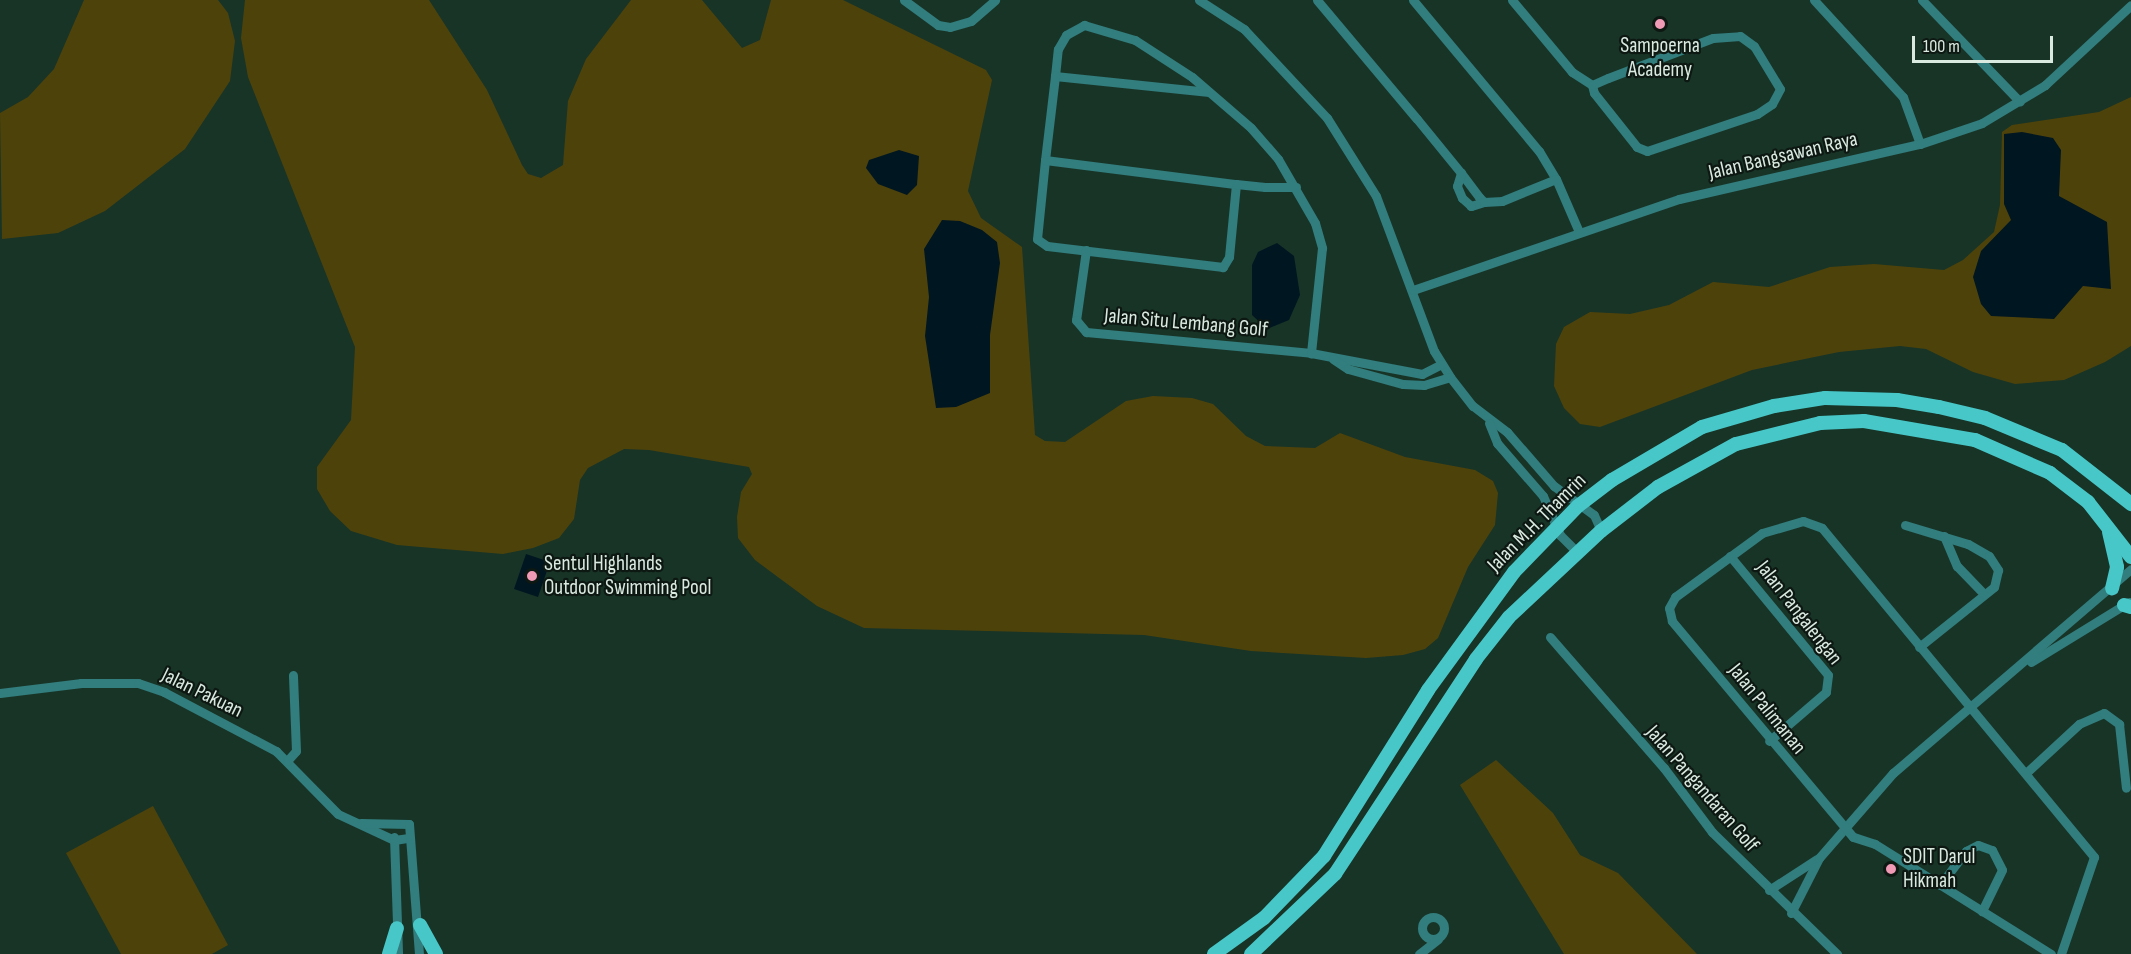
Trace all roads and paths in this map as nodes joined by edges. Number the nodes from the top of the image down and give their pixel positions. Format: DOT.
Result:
graph roads {
  1 [pos="904,0"];
  2 [pos="995,0"];
  3 [pos="1199,0"];
  4 [pos="1317,0"];
  5 [pos="1413,0"];
  6 [pos="1512,0"];
  7 [pos="1814,0"];
  8 [pos="1922,0"];
  9 [pos="2131,5"];
  10 [pos="1055,76"];
  11 [pos="1592,85"];
  12 [pos="1209,92"];
  13 [pos="2020,102"];
  14 [pos="1920,144"];
  15 [pos="1045,160"];
  16 [pos="1461,173"];
  17 [pos="1556,179"];
  18 [pos="1236,184"];
  19 [pos="1296,187"];
  20 [pos="1484,202"];
  21 [pos="1578,232"];
  22 [pos="1086,250"];
  23 [pos="1413,290"];
  24 [pos="1311,353"];
  25 [pos="1333,359"];
  26 [pos="1442,364"];
  27 [pos="1392,367"];
  28 [pos="1450,377"];
  29 [pos="1387,379"];
  30 [pos="1489,423"];
  31 [pos="2128,500"];
  32 [pos="1578,506"];
  33 [pos="2106,521"];
  34 [pos="1905,525"];
  35 [pos="1557,526"];
  36 [pos="1601,531"];
  37 [pos="1944,536"];
  38 [pos="1576,551"];
  39 [pos="1730,556"];
  40 [pos="2131,556"];
  41 [pos="2131,569"];
  42 [pos="2112,588"];
  43 [pos="1984,594"];
  44 [pos="2129,604"];
  45 [pos="1550,638"];
  46 [pos="1918,647"];
  47 [pos="2025,665"];
  48 [pos="293,675"];
  49 [pos="0,693"];
  50 [pos="1970,707"];
  51 [pos="1769,741"];
  52 [pos="287,761"];
  53 [pos="2027,772"];
  54 [pos="2126,788"];
  55 [pos="356,823"];
  56 [pos="393,825"];
  57 [pos="1843,828"];
  58 [pos="409,838"];
  59 [pos="394,840"];
  60 [pos="1819,858"];
  61 [pos="1940,885"];
  62 [pos="1769,890"];
  63 [pos="1982,911"];
  64 [pos="1791,913"];
  65 [pos="420,925"];
  66 [pos="397,928"];
  67 [pos="1438,939"];
  68 [pos="389,954"];
  69 [pos="398,954"];
  70 [pos="419,954"];
  71 [pos="436,954"];
  72 [pos="1214,954"];
  73 [pos="1251,954"];
  74 [pos="1419,954"];
  75 [pos="1837,954"];
  76 [pos="2051,954"];
  77 [pos="2061,954"];
  1 -- 2 [label="street"];
  3 -- 23 [label="street"];
  4 -- 16 [label="street"];
  5 -- 17 [label="street"];
  6 -- 11 [label="street"];
  7 -- 14 [label="street"];
  8 -- 13 [label="street"];
  9 -- 13 [label="street, Jalan Bangsawan Raya"];
  10 -- 12 [label="street"];
  10 -- 12 [label="street"];
  10 -- 15 [label="street"];
  11 -- 11 [label="street"];
  12 -- 19 [label="street"];
  13 -- 14 [label="street, Jalan Bangsawan Raya"];
  14 -- 21 [label="street, Jalan Bangsawan Raya"];
  15 -- 18 [label="street"];
  15 -- 22 [label="street"];
  16 -- 20 [label="street"];
  16 -- 20 [label="street"];
  17 -- 20 [label="street"];
  17 -- 21 [label="street"];
  18 -- 19 [label="street"];
  18 -- 22 [label="street"];
  19 -- 24 [label="street"];
  21 -- 23 [label="street, Jalan Bangsawan Raya"];
  22 -- 24 [label="street, Jalan Situ Lembang Golf"];
  23 -- 26 [label="street"];
  24 -- 25 [label="street, Jalan Situ Lembang Golf"];
  25 -- 27 [label="street, Jalan Situ Lembang Golf"];
  25 -- 29 [label="street, Jalan Situ Lembang Golf"];
  26 -- 27 [label="street, Jalan Situ Lembang Golf"];
  26 -- 28 [label="street"];
  27 -- 29 [label="street"];
  28 -- 29 [label="street, Jalan Situ Lembang Golf"];
  28 -- 30 [label="street"];
  30 -- 32 [label="street"];
  30 -- 35 [label="street"];
  31 -- 32 [label="main road, Jalan M.H. Thamrin"];
  32 -- 35 [label="main road, Jalan M.H. Thamrin"];
  32 -- 36 [label="street"];
  33 -- 36 [label="main road"];
  33 -- 40 [label="main road"];
  33 -- 42 [label="main road"];
  34 -- 37 [label="street"];
  35 -- 38 [label="street"];
  35 -- 72 [label="main road, Jalan M.H. Thamrin"];
  36 -- 38 [label="main road"];
  37 -- 43 [label="street"];
  37 -- 43 [label="street"];
  38 -- 73 [label="main road"];
  39 -- 46 [label="street"];
  39 -- 51 [label="street, Jalan Pangalengan"];
  39 -- 51 [label="street, Jalan Palimanan"];
  41 -- 42 [label="street"];
  42 -- 47 [label="street"];
  43 -- 46 [label="street"];
  44 -- 47 [label="street"];
  45 -- 62 [label="street, Jalan Pangandaran Golf"];
  46 -- 50 [label="street"];
  47 -- 50 [label="street"];
  48 -- 52 [label="street"];
  49 -- 52 [label="street, Jalan Pakuan"];
  50 -- 53 [label="street"];
  50 -- 57 [label="street"];
  51 -- 57 [label="street, Jalan Palimanan"];
  52 -- 55 [label="street, Jalan Pakuan"];
  53 -- 54 [label="street"];
  53 -- 77 [label="street"];
  55 -- 56 [label="street"];
  55 -- 59 [label="street, Jalan Pakuan"];
  56 -- 58 [label="street"];
  56 -- 59 [label="street"];
  57 -- 60 [label="street"];
  57 -- 61 [label="street, Jalan Palimanan"];
  58 -- 59 [label="street"];
  58 -- 65 [label="street"];
  59 -- 66 [label="street"];
  60 -- 62 [label="street"];
  60 -- 64 [label="street"];
  61 -- 63 [label="street, Jalan Palimanan"];
  61 -- 63 [label="street"];
  62 -- 64 [label="street, Jalan Pangandaran Golf"];
  63 -- 76 [label="street, Jalan Palimanan"];
  64 -- 75 [label="street, Jalan Pangandaran Golf"];
  65 -- 70 [label="street"];
  65 -- 71 [label="main road"];
  66 -- 68 [label="main road"];
  66 -- 69 [label="street"];
  67 -- 74 [label="street"];
}
